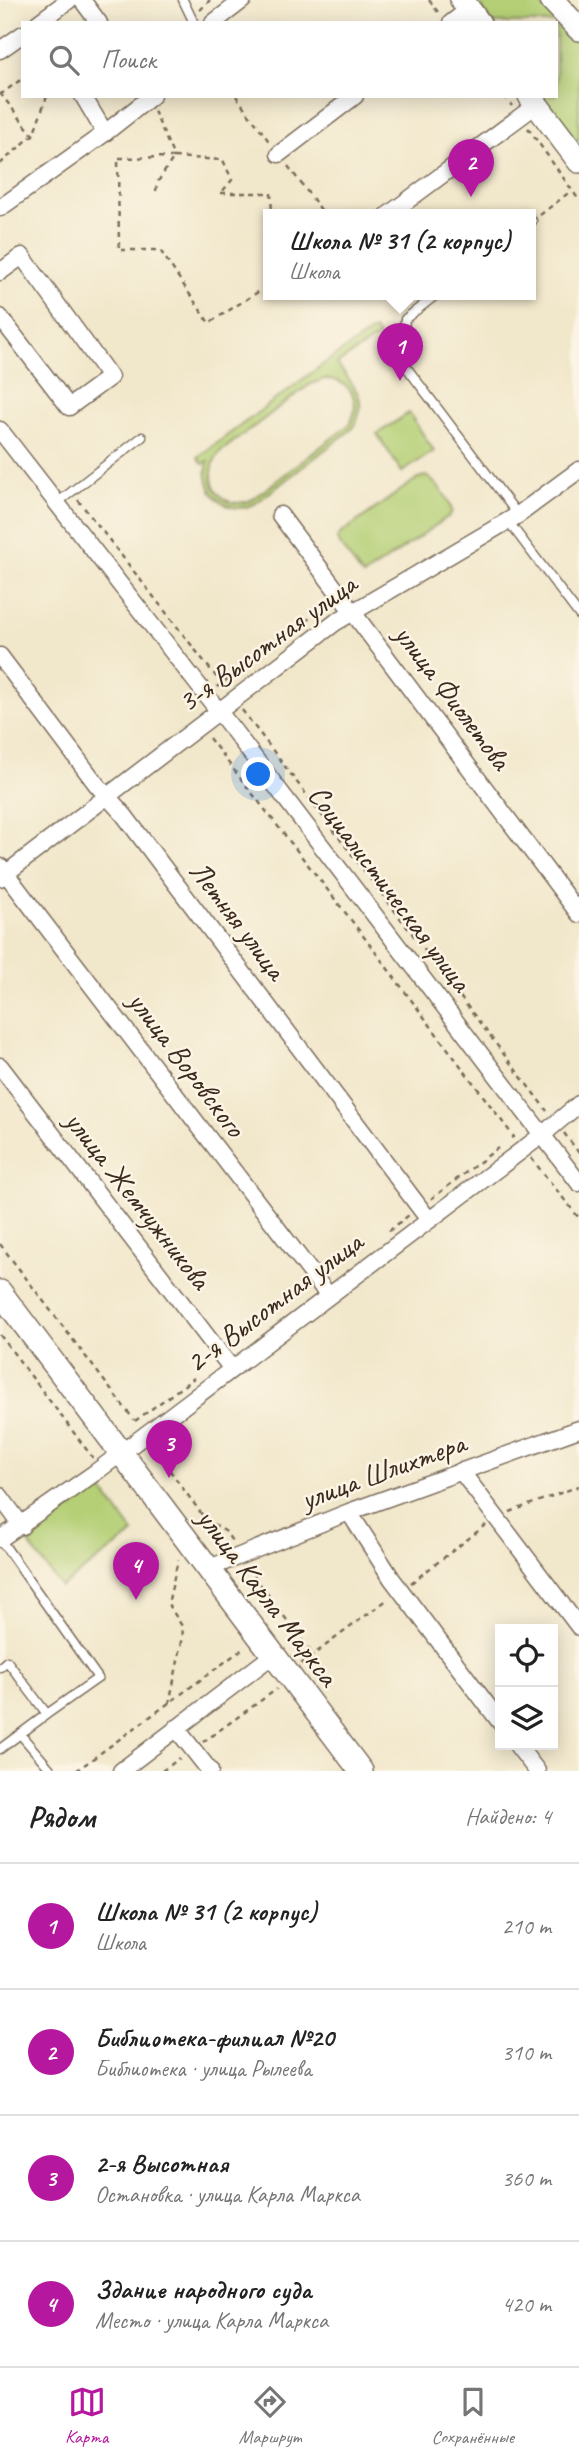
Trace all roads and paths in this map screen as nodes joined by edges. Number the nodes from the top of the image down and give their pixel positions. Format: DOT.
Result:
graph roads {
  1 [pos="69,0"];
  2 [pos="82,0"];
  3 [pos="183,0"];
  4 [pos="210,0"];
  5 [pos="243,0"];
  6 [pos="429,0"];
  7 [pos="552,0"];
  8 [pos="462,15"];
  9 [pos="193,20"];
  10 [pos="41,21"];
  11 [pos="98,21"];
  12 [pos="216,21"];
  13 [pos="579,29"];
  14 [pos="21,35"];
  15 [pos="0,50"];
  16 [pos="21,79"];
  17 [pos="0,94"];
  18 [pos="46,98"];
  19 [pos="84,98"];
  20 [pos="149,98"];
  21 [pos="150,98"];
  22 [pos="352,98"];
  23 [pos="509,98"];
  24 [pos="529,106"];
  25 [pos="105,133"];
  26 [pos="33,135"];
  27 [pos="279,154"];
  28 [pos="174,157"];
  29 [pos="579,161"];
  30 [pos="0,163"];
  31 [pos="572,190"];
  32 [pos="156,191"];
  33 [pos="579,200"];
  34 [pos="0,208"];
  35 [pos="272,209"];
  36 [pos="396,209"];
  37 [pos="536,219"];
  38 [pos="0,272"];
  39 [pos="263,289"];
  40 [pos="391,300"];
  41 [pos="430,300"];
  42 [pos="0,317"];
  43 [pos="405,319"];
  44 [pos="0,430"];
  45 [pos="142,437"];
  46 [pos="579,470"];
  47 [pos="72,492"];
  48 [pos="57,503"];
  49 [pos="280,514"];
  50 [pos="513,518"];
  51 [pos="340,596"];
  52 [pos="352,611"];
  53 [pos="579,615"];
  54 [pos="0,656"];
  55 [pos="222,684"];
  56 [pos="205,695"];
  57 [pos="234,700"];
  58 [pos="219,711"];
  59 [pos="108,797"];
  60 [pos="2,872"];
  61 [pos="579,914"];
  62 [pos="0,1066"];
  63 [pos="579,1104"];
  64 [pos="556,1123"];
  65 [pos="542,1135"];
  66 [pos="519,1143"];
  67 [pos="579,1153"];
  68 [pos="579,1183"];
  69 [pos="579,1218"];
  70 [pos="429,1220"];
  71 [pos="0,1244"];
  72 [pos="0,1292"];
  73 [pos="329,1296"];
  74 [pos="0,1335"];
  75 [pos="232,1369"];
  76 [pos="579,1429"];
  77 [pos="145,1435"];
  78 [pos="121,1453"];
  79 [pos="102,1468"];
  80 [pos="461,1471"];
  81 [pos="579,1486"];
  82 [pos="0,1496"];
  83 [pos="349,1513"];
  84 [pos="496,1518"];
  85 [pos="22,1526"];
  86 [pos="0,1539"];
  87 [pos="241,1554"];
  88 [pos="178,1560"];
  89 [pos="207,1569"];
  90 [pos="401,1590"];
  91 [pos="579,1627"];
  92 [pos="244,1648"];
  93 [pos="273,1655"];
  94 [pos="313,1655"];
  95 [pos="0,1667"];
  96 [pos="291,1678"];
  97 [pos="169,1704"];
  98 [pos="47,1714"];
  99 [pos="495,1715"];
  100 [pos="176,1728"];
  101 [pos="20,1734"];
  102 [pos="0,1749"];
  103 [pos="193,1749"];
  104 [pos="521,1750"];
  105 [pos="52,1771"];
  106 [pos="76,1771"];
  107 [pos="121,1771"];
  108 [pos="162,1771"];
  109 [pos="210,1771"];
  110 [pos="361,1771"];
  111 [pos="537,1771"];
  1 -- 10 [label="street"];
  2 -- 11 [label="street"];
  3 -- 9 [label="lane"];
  4 -- 9 [label="path"];
  5 -- 12 [label="street"];
  6 -- 8 [label="path"];
  7 -- 13 [label="main road"];
  14 -- 15 [label="street"];
  16 -- 17 [label="path"];
  17 -- 26 [label="path"];
  18 -- 26 [label="path"];
  19 -- 25 [label="street"];
  20 -- 25 [label="street"];
  21 -- 28 [label="path"];
  22 -- 27 [label="street"];
  23 -- 24 [label="path"];
  24 -- 29 [label="main road"];
  24 -- 31 [label="path"];
  24 -- 36 [label="street"];
  25 -- 34 [label="street"];
  26 -- 30 [label="path"];
  28 -- 32 [label="path"];
  28 -- 35 [label="path"];
  28 -- 39 [label="path"];
  31 -- 33 [label="path"];
  31 -- 37 [label="path"];
  38 -- 42 [label="street"];
  40 -- 43 [label="path"];
  41 -- 43 [label="lane"];
  43 -- 50 [label="lane"];
  44 -- 48 [label="street, Социалистическая улица"];
  45 -- 47 [label="lane"];
  46 -- 50 [label="street, 3-я Высотная улица"];
  47 -- 48 [label="lane"];
  47 -- 55 [label="path"];
  48 -- 56 [label="street, Социалистическая улица"];
  49 -- 51 [label="street, улица Фиолетова"];
  50 -- 52 [label="street, 3-я Высотная улица"];
  50 -- 53 [label="lane"];
  51 -- 52 [label="street, улица Фиолетова"];
  51 -- 55 [label="path"];
  52 -- 57 [label="street, 3-я Высотная улица"];
  52 -- 61 [label="street, улица Фиолетова"];
  54 -- 59 [label="street, Летняя улица"];
  55 -- 56 [label="path"];
  55 -- 57 [label="path"];
  56 -- 58 [label="street, Социалистическая улица"];
  57 -- 58 [label="street, 3-я Высотная улица"];
  57 -- 64 [label="path"];
  58 -- 59 [label="street, 3-я Высотная улица"];
  58 -- 65 [label="street, Социалистическая улица"];
  59 -- 60 [label="street, 3-я Высотная улица"];
  59 -- 70 [label="street, Летняя улица"];
  60 -- 73 [label="street, улица Воровского"];
  62 -- 75 [label="street, улица Жемчужникова"];
  63 -- 64 [label="street, 2-я Высотная улица"];
  64 -- 65 [label="street, 2-я Высотная улица"];
  64 -- 67 [label="path"];
  65 -- 66 [label="street, 2-я Высотная улица"];
  65 -- 68 [label="street, Социалистическая улица"];
  66 -- 69 [label="path"];
  66 -- 70 [label="street, 2-я Высотная улица"];
  70 -- 73 [label="street, 2-я Высотная улица"];
  71 -- 77 [label="path"];
  72 -- 78 [label="main road, улица Карла Маркса"];
  73 -- 75 [label="street, 2-я Высотная улица"];
  74 -- 79 [label="path"];
  75 -- 77 [label="street, 2-я Высотная улица"];
  76 -- 80 [label="street, улица Шлихтера"];
  77 -- 78 [label="street, 2-я Высотная улица"];
  77 -- 87 [label="path"];
  78 -- 79 [label="street, 2-я Высотная улица"];
  78 -- 89 [label="main road, улица Карла Маркса"];
  79 -- 85 [label="street, 2-я Высотная улица"];
  80 -- 83 [label="street, улица Шлихтера"];
  80 -- 84 [label="street"];
  81 -- 84 [label="path"];
  82 -- 85 [label="street"];
  83 -- 87 [label="street, улица Шлихтера"];
  83 -- 90 [label="street"];
  84 -- 90 [label="path"];
  84 -- 91 [label="street"];
  85 -- 86 [label="street, 2-я Высотная улица"];
  86 -- 98 [label="lane"];
  87 -- 89 [label="street, улица Шлихтера"];
  87 -- 94 [label="path"];
  88 -- 97 [label="path"];
  89 -- 93 [label="main road, улица Карла Маркса"];
  90 -- 94 [label="path"];
  90 -- 99 [label="street"];
  92 -- 97 [label="path"];
  93 -- 96 [label="main road, улица Карла Маркса"];
  93 -- 100 [label="street"];
  94 -- 96 [label="path"];
  95 -- 98 [label="lane"];
  96 -- 103 [label="path"];
  96 -- 110 [label="main road, улица Карла Маркса"];
  97 -- 106 [label="path"];
  98 -- 101 [label="lane"];
  100 -- 103 [label="street"];
  100 -- 107 [label="street"];
  101 -- 102 [label="lane"];
  101 -- 105 [label="lane"];
  103 -- 108 [label="path"];
  103 -- 109 [label="street"];
  104 -- 111 [label="street"];
}
